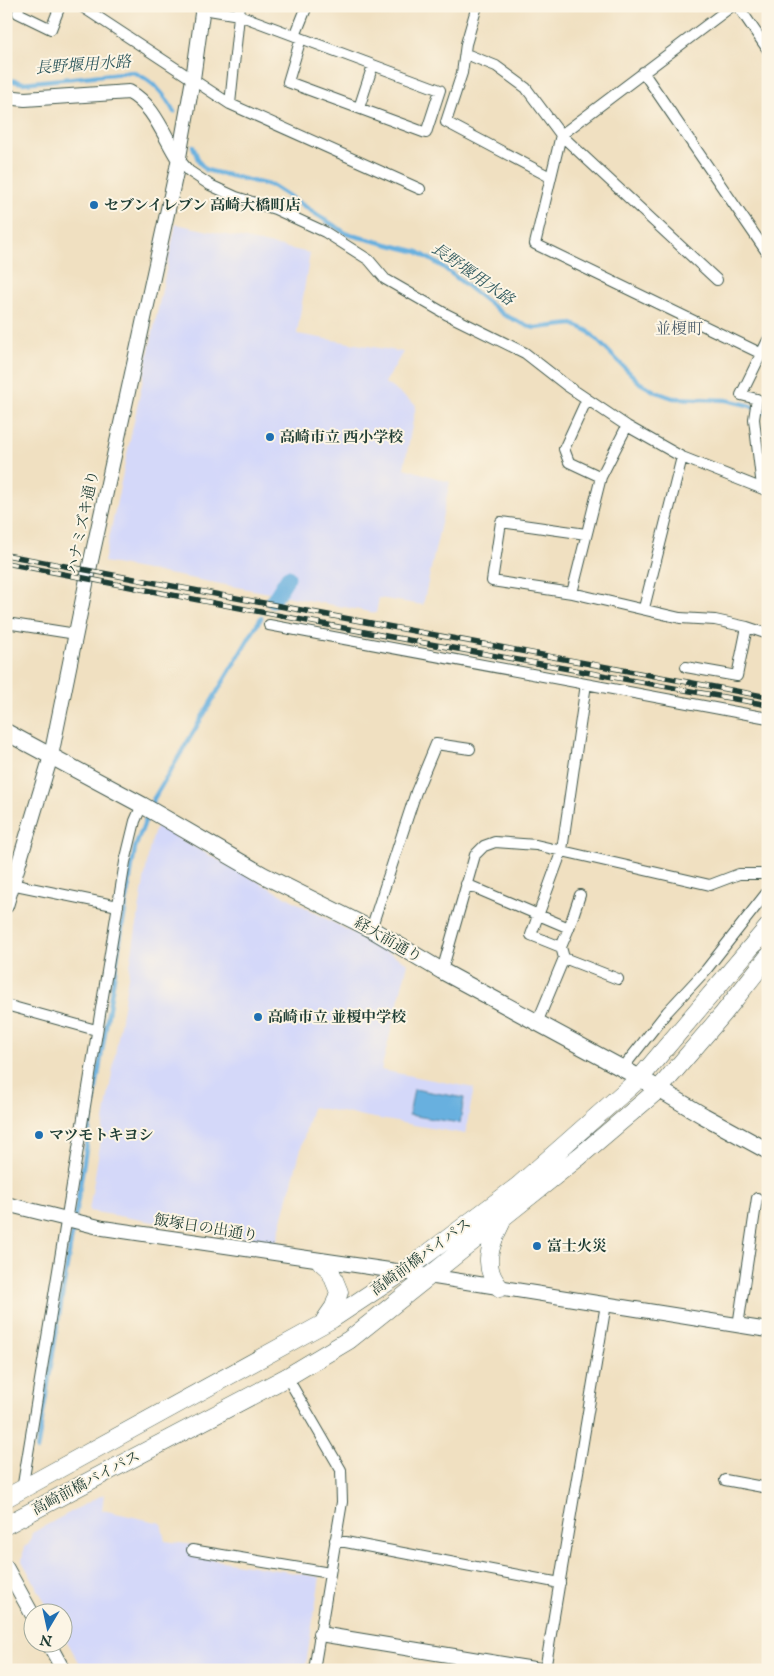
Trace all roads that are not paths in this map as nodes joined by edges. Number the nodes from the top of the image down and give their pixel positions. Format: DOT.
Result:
graph roads {
  1 [pos="19,6"];
  2 [pos="60,6"];
  3 [pos="81,6"];
  4 [pos="307,6"];
  5 [pos="477,6"];
  6 [pos="732,6"];
  7 [pos="738,6"];
  8 [pos="203,7"];
  9 [pos="240,10"];
  10 [pos="298,37"];
  11 [pos="768,50"];
  12 [pos="466,54"];
  13 [pos="372,65"];
  14 [pos="643,72"];
  15 [pos="193,79"];
  16 [pos="6,97"];
  17 [pos="230,104"];
  18 [pos="358,108"];
  19 [pos="561,135"];
  20 [pos="178,158"];
  21 [pos="550,177"];
  22 [pos="420,189"];
  23 [pos="768,254"];
  24 [pos="717,280"];
  25 [pos="768,340"];
  26 [pos="760,353"];
  27 [pos="587,400"];
  28 [pos="627,426"];
  29 [pos="682,458"];
  30 [pos="601,477"];
  31 [pos="765,489"];
  32 [pos="586,534"];
  33 [pos="572,593"];
  34 [pos="644,608"];
  35 [pos="6,623"];
  36 [pos="269,624"];
  37 [pos="747,627"];
  38 [pos="76,634"];
  39 [pos="768,634"];
  40 [pos="686,667"];
  41 [pos="586,684"];
  42 [pos="768,718"];
  43 [pos="6,732"];
  44 [pos="470,749"];
  45 [pos="51,756"];
  46 [pos="142,805"];
  47 [pos="562,850"];
  48 [pos="768,874"];
  49 [pos="10,884"];
  50 [pos="466,884"];
  51 [pos="768,891"];
  52 [pos="580,895"];
  53 [pos="6,906"];
  54 [pos="118,906"];
  55 [pos="537,914"];
  56 [pos="768,927"];
  57 [pos="569,928"];
  58 [pos="371,929"];
  59 [pos="562,953"];
  60 [pos="768,957"];
  61 [pos="442,972"];
  62 [pos="618,979"];
  63 [pos="6,1005"];
  64 [pos="537,1024"];
  65 [pos="96,1030"];
  66 [pos="622,1069"];
  67 [pos="640,1078"];
  68 [pos="659,1088"];
  69 [pos="768,1151"];
  70 [pos="757,1198"];
  71 [pos="6,1204"];
  72 [pos="504,1218"];
  73 [pos="65,1220"];
  74 [pos="321,1262"];
  75 [pos="403,1272"];
  76 [pos="430,1277"];
  77 [pos="500,1288"];
  78 [pos="606,1304"];
  79 [pos="321,1325"];
  80 [pos="738,1326"];
  81 [pos="768,1330"];
  82 [pos="287,1377"];
  83 [pos="725,1480"];
  84 [pos="768,1488"];
  85 [pos="22,1490"];
  86 [pos="6,1498"];
  87 [pos="6,1526"];
  88 [pos="335,1540"];
  89 [pos="192,1550"];
  90 [pos="7,1570"];
  91 [pos="330,1573"];
  92 [pos="560,1583"];
  93 [pos="26,1604"];
  94 [pos="320,1634"];
  95 [pos="54,1654"];
  96 [pos="63,1670"];
  97 [pos="314,1670"];
  98 [pos="540,1670"];
  99 [pos="545,1670"];
  1 -- 2 [label="street"];
  3 -- 15 [label="street"];
  4 -- 10 [label="street"];
  5 -- 12 [label="street"];
  6 -- 14 [label="street"];
  7 -- 11 [label="street"];
  8 -- 9 [label="street"];
  8 -- 15 [label="street"];
  9 -- 10 [label="street"];
  9 -- 17 [label="street"];
  10 -- 13 [label="street"];
  10 -- 18 [label="street"];
  12 -- 19 [label="street"];
  12 -- 21 [label="street"];
  13 -- 18 [label="street"];
  13 -- 18 [label="street"];
  14 -- 19 [label="street"];
  14 -- 23 [label="street"];
  15 -- 17 [label="street"];
  15 -- 20 [label="street, ハナミズキ通り"];
  16 -- 20 [label="street"];
  17 -- 22 [label="street"];
  19 -- 21 [label="street"];
  19 -- 24 [label="street"];
  20 -- 27 [label="street"];
  20 -- 38 [label="street, ハナミズキ通り"];
  21 -- 26 [label="street"];
  25 -- 26 [label="street"];
  26 -- 31 [label="street"];
  27 -- 28 [label="street"];
  27 -- 30 [label="street"];
  28 -- 29 [label="street"];
  28 -- 30 [label="street"];
  29 -- 31 [label="street"];
  29 -- 34 [label="street"];
  30 -- 32 [label="street"];
  32 -- 33 [label="street"];
  32 -- 33 [label="street"];
  33 -- 34 [label="street"];
  34 -- 37 [label="street"];
  35 -- 38 [label="street"];
  36 -- 41 [label="street"];
  37 -- 39 [label="street"];
  37 -- 40 [label="street"];
  38 -- 45 [label="street, ハナミズキ通り"];
  41 -- 42 [label="street"];
  41 -- 47 [label="street"];
  43 -- 45 [label="main road, 経大前通り"];
  44 -- 58 [label="street"];
  45 -- 46 [label="main road, 経大前通り"];
  45 -- 49 [label="street, ハナミズキ通り"];
  46 -- 54 [label="street"];
  46 -- 58 [label="main road, 経大前通り"];
  47 -- 48 [label="street"];
  47 -- 50 [label="street"];
  47 -- 55 [label="street"];
  49 -- 53 [label="street, ハナミズキ通り"];
  49 -- 54 [label="street"];
  50 -- 55 [label="street"];
  50 -- 61 [label="street"];
  51 -- 66 [label="street"];
  52 -- 57 [label="street"];
  54 -- 65 [label="street"];
  55 -- 57 [label="street"];
  55 -- 59 [label="street"];
  56 -- 67 [label="highway, 高崎前橋バイパス"];
  57 -- 59 [label="street"];
  58 -- 61 [label="main road, 経大前通り"];
  59 -- 62 [label="street"];
  59 -- 64 [label="street"];
  60 -- 68 [label="highway, 高崎前橋バイパス"];
  61 -- 64 [label="main road, 経大前通り"];
  63 -- 65 [label="street"];
  64 -- 66 [label="main road, 経大前通り"];
  65 -- 73 [label="street"];
  66 -- 67 [label="main road, 経大前通り"];
  67 -- 68 [label="main road, 経大前通り"];
  67 -- 75 [label="highway, 高崎前橋バイパス"];
  68 -- 69 [label="main road, 経大前通り"];
  68 -- 72 [label="highway, 高崎前橋バイパス"];
  70 -- 80 [label="street"];
  71 -- 73 [label="street, 飯塚日の出通り"];
  72 -- 76 [label="highway, 高崎前橋バイパス"];
  72 -- 77 [label="highway"];
  73 -- 74 [label="street, 飯塚日の出通り"];
  73 -- 85 [label="street"];
  74 -- 75 [label="street, 飯塚日の出通り"];
  74 -- 79 [label="highway"];
  75 -- 76 [label="street, 飯塚日の出通り"];
  75 -- 79 [label="highway, 高崎前橋バイパス"];
  76 -- 77 [label="street, 飯塚日の出通り"];
  76 -- 82 [label="highway, 高崎前橋バイパス"];
  77 -- 78 [label="street, 飯塚日の出通り"];
  78 -- 80 [label="street, 飯塚日の出通り"];
  78 -- 92 [label="street"];
  79 -- 85 [label="highway, 高崎前橋バイパス"];
  80 -- 81 [label="street, 飯塚日の出通り"];
  82 -- 87 [label="highway, 高崎前橋バイパス"];
  82 -- 88 [label="street"];
  83 -- 84 [label="street"];
  85 -- 86 [label="highway, 高崎前橋バイパス"];
  88 -- 91 [label="street"];
  88 -- 92 [label="street"];
  89 -- 91 [label="street"];
  90 -- 93 [label="street"];
  91 -- 94 [label="street"];
  92 -- 99 [label="street"];
  94 -- 97 [label="street"];
  94 -- 98 [label="street"];
  95 -- 96 [label="street"];
}
